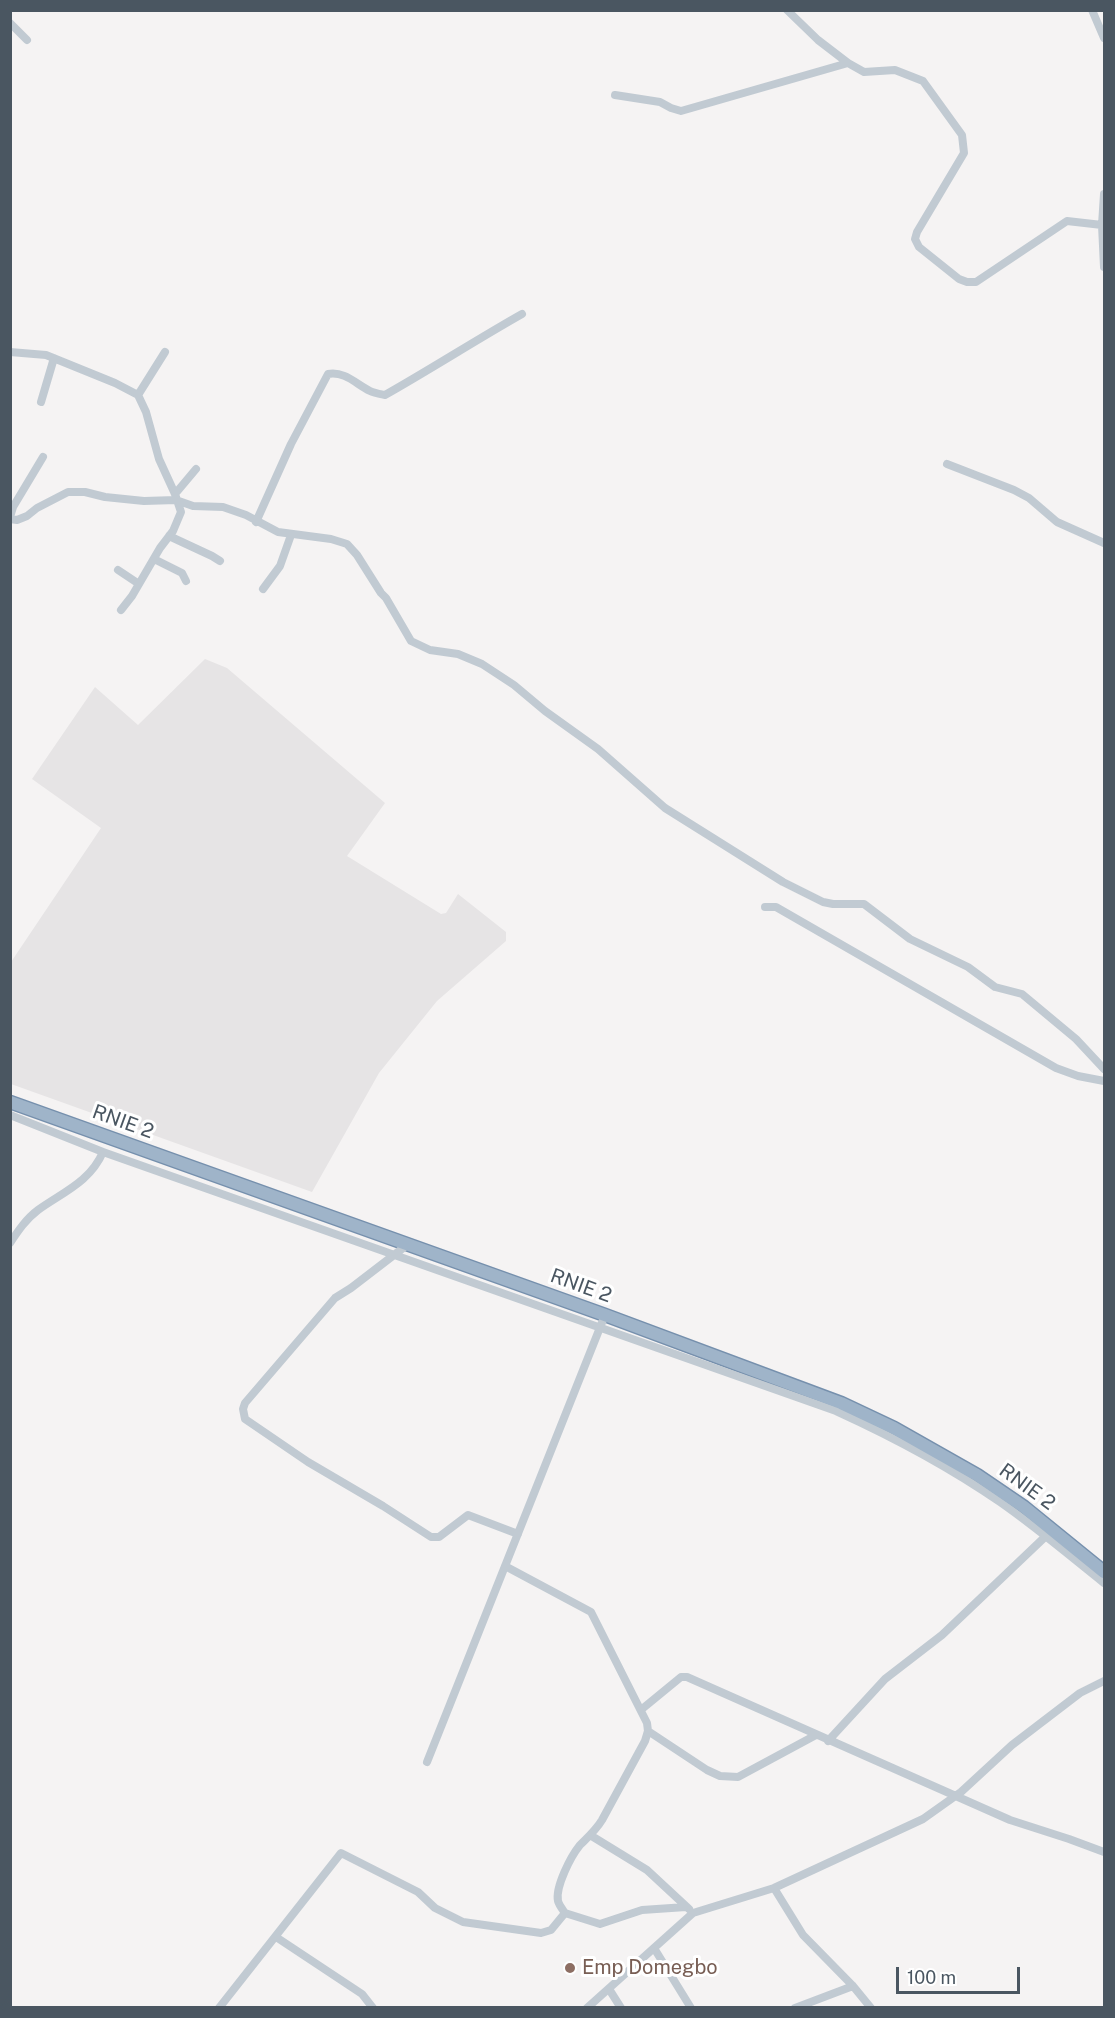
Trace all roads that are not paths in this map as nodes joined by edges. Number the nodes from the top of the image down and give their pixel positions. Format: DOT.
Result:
graph roads {
  1 [pos="787,10"];
  2 [pos="1092,10"];
  3 [pos="10,23"];
  4 [pos="1104,38"];
  5 [pos="27,40"];
  6 [pos="848,63"];
  7 [pos="615,95"];
  8 [pos="1104,194"];
  9 [pos="1102,225"];
  10 [pos="1104,267"];
  11 [pos="522,314"];
  12 [pos="10,352"];
  13 [pos="165,352"];
  14 [pos="54,358"];
  15 [pos="138,395"];
  16 [pos="41,402"];
  17 [pos="43,457"];
  18 [pos="947,464"];
  19 [pos="196,469"];
  20 [pos="176,497"];
  21 [pos="10,518"];
  22 [pos="256,522"];
  23 [pos="291,535"];
  24 [pos="170,536"];
  25 [pos="1104,543"];
  26 [pos="154,559"];
  27 [pos="220,561"];
  28 [pos="118,570"];
  29 [pos="186,581"];
  30 [pos="139,584"];
  31 [pos="263,589"];
  32 [pos="121,610"];
  33 [pos="765,907"];
  34 [pos="1104,1069"];
  35 [pos="1104,1081"];
  36 [pos="10,1102"];
  37 [pos="10,1115"];
  38 [pos="103,1152"];
  39 [pos="10,1243"];
  40 [pos="407,1245"];
  41 [pos="394,1254"];
  42 [pos="603,1321"];
  43 [pos="1049,1533"];
  44 [pos="518,1534"];
  45 [pos="505,1566"];
  46 [pos="1104,1572"];
  47 [pos="1104,1584"];
  48 [pos="1104,1681"];
  49 [pos="642,1709"];
  50 [pos="648,1731"];
  51 [pos="816,1735"];
  52 [pos="828,1741"];
  53 [pos="427,1762"];
  54 [pos="955,1796"];
  55 [pos="590,1835"];
  56 [pos="1104,1852"];
  57 [pos="774,1888"];
  58 [pos="686,1907"];
  59 [pos="565,1913"];
  60 [pos="693,1913"];
  61 [pos="276,1937"];
  62 [pos="654,1948"];
  63 [pos="854,1986"];
  64 [pos="609,1989"];
  65 [pos="219,2007"];
  66 [pos="373,2007"];
  67 [pos="587,2007"];
  68 [pos="621,2007"];
  69 [pos="691,2007"];
  70 [pos="795,2007"];
  71 [pos="872,2007"];
  1 -- 6 [label="street"];
  2 -- 4 [label="street"];
  3 -- 5 [label="street"];
  6 -- 7 [label="street"];
  6 -- 9 [label="street"];
  8 -- 9 [label="street"];
  9 -- 10 [label="street"];
  11 -- 22 [label="street"];
  12 -- 14 [label="street"];
  13 -- 15 [label="street"];
  14 -- 15 [label="street"];
  14 -- 16 [label="street"];
  15 -- 20 [label="street"];
  17 -- 21 [label="street"];
  18 -- 25 [label="street"];
  19 -- 20 [label="street"];
  20 -- 21 [label="street"];
  20 -- 22 [label="street"];
  20 -- 24 [label="street"];
  22 -- 23 [label="street"];
  23 -- 31 [label="street"];
  23 -- 34 [label="street"];
  24 -- 26 [label="street"];
  24 -- 27 [label="street"];
  26 -- 29 [label="street"];
  26 -- 30 [label="street"];
  28 -- 30 [label="street"];
  30 -- 32 [label="street"];
  33 -- 35 [label="street"];
  36 -- 40 [label="highway, RNIE 2 / RNIE 2"];
  37 -- 38 [label="street"];
  38 -- 39 [label="street"];
  38 -- 41 [label="street"];
  40 -- 41 [label="street"];
  40 -- 42 [label="highway, RNIE 2 / RNIE 2"];
  41 -- 42 [label="street"];
  41 -- 44 [label="street"];
  42 -- 43 [label="highway, RNIE 2 / RNIE 2"];
  42 -- 44 [label="street"];
  43 -- 46 [label="highway, RNIE 2 / RNIE 2"];
  43 -- 47 [label="street"];
  43 -- 52 [label="street"];
  44 -- 45 [label="street"];
  45 -- 49 [label="street"];
  45 -- 53 [label="street"];
  48 -- 54 [label="street"];
  49 -- 50 [label="street"];
  49 -- 51 [label="street"];
  50 -- 51 [label="street"];
  50 -- 55 [label="street"];
  51 -- 52 [label="street"];
  52 -- 54 [label="street"];
  54 -- 56 [label="street"];
  54 -- 57 [label="street"];
  55 -- 58 [label="street"];
  55 -- 59 [label="street"];
  57 -- 60 [label="street"];
  57 -- 63 [label="street"];
  58 -- 59 [label="street"];
  58 -- 60 [label="street"];
  59 -- 61 [label="street"];
  60 -- 62 [label="street"];
  61 -- 65 [label="street"];
  61 -- 66 [label="street"];
  62 -- 64 [label="street"];
  62 -- 69 [label="street"];
  63 -- 70 [label="street"];
  63 -- 71 [label="street"];
  64 -- 67 [label="street"];
  64 -- 68 [label="street"];
}
